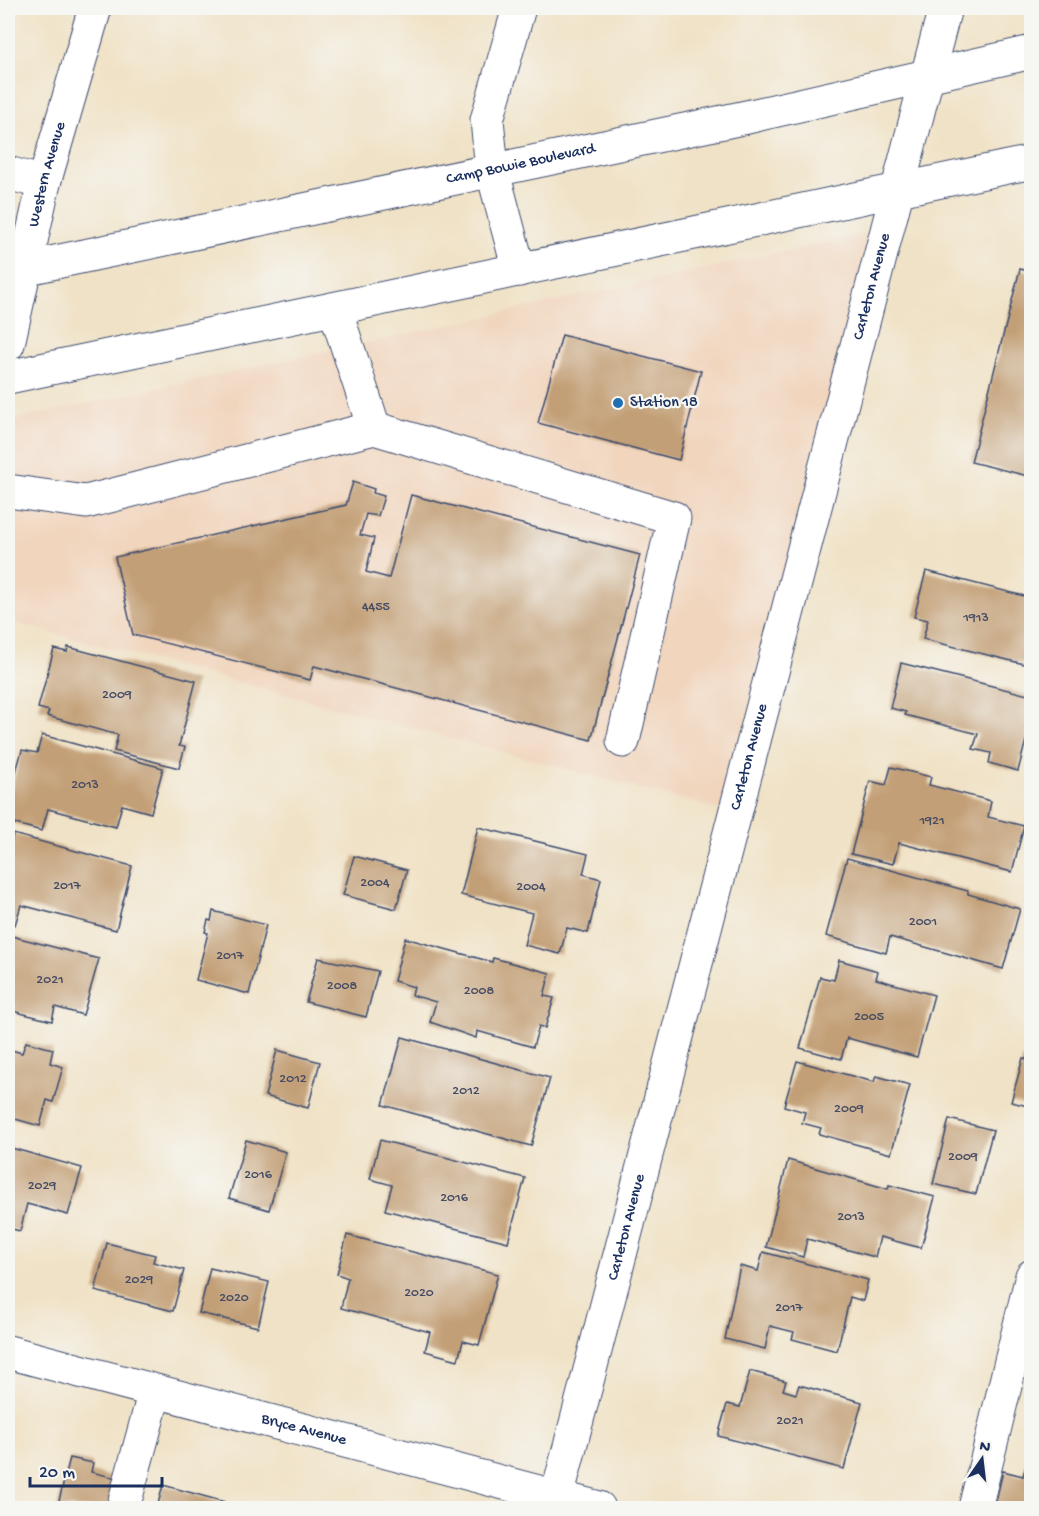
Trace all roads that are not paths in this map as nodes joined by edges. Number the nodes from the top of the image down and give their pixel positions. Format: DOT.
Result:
graph roads {
  1 [pos="95,8"];
  2 [pos="519,8"];
  3 [pos="945,8"];
  4 [pos="1032,52"];
  5 [pos="927,75"];
  6 [pos="1032,162"];
  7 [pos="492,169"];
  8 [pos="8,173"];
  9 [pos="44,183"];
  10 [pos="897,192"];
  11 [pos="16,270"];
  12 [pos="519,270"];
  13 [pos="335,309"];
  14 [pos="8,344"];
  15 [pos="8,377"];
  16 [pos="374,428"];
  17 [pos="8,491"];
  18 [pos="623,741"];
  19 [pos="1032,1276"];
  20 [pos="8,1353"];
  21 [pos="155,1391"];
  22 [pos="556,1503"];
  23 [pos="123,1509"];
  24 [pos="599,1509"];
  25 [pos="975,1509"];
  1 -- 9 [label="street, Western Avenue"];
  2 -- 7 [label="street"];
  3 -- 5 [label="street, Carleton Avenue"];
  4 -- 5 [label="street, Camp Bowie Boulevard"];
  5 -- 7 [label="street, Camp Bowie Boulevard"];
  5 -- 10 [label="street, Carleton Avenue"];
  6 -- 10 [label="street"];
  7 -- 11 [label="street, Camp Bowie Boulevard"];
  7 -- 12 [label="street"];
  8 -- 9 [label="street"];
  9 -- 11 [label="street, Western Avenue"];
  10 -- 12 [label="street"];
  10 -- 22 [label="street, Carleton Avenue"];
  11 -- 14 [label="street, Western Avenue"];
  12 -- 13 [label="street"];
  13 -- 15 [label="street"];
  13 -- 16 [label="street"];
  16 -- 17 [label="street"];
  16 -- 18 [label="street"];
  19 -- 25 [label="street"];
  20 -- 21 [label="street, Bryce Avenue"];
  21 -- 22 [label="street, Bryce Avenue"];
  21 -- 23 [label="street"];
  22 -- 24 [label="street, Bryce Avenue"];
}
